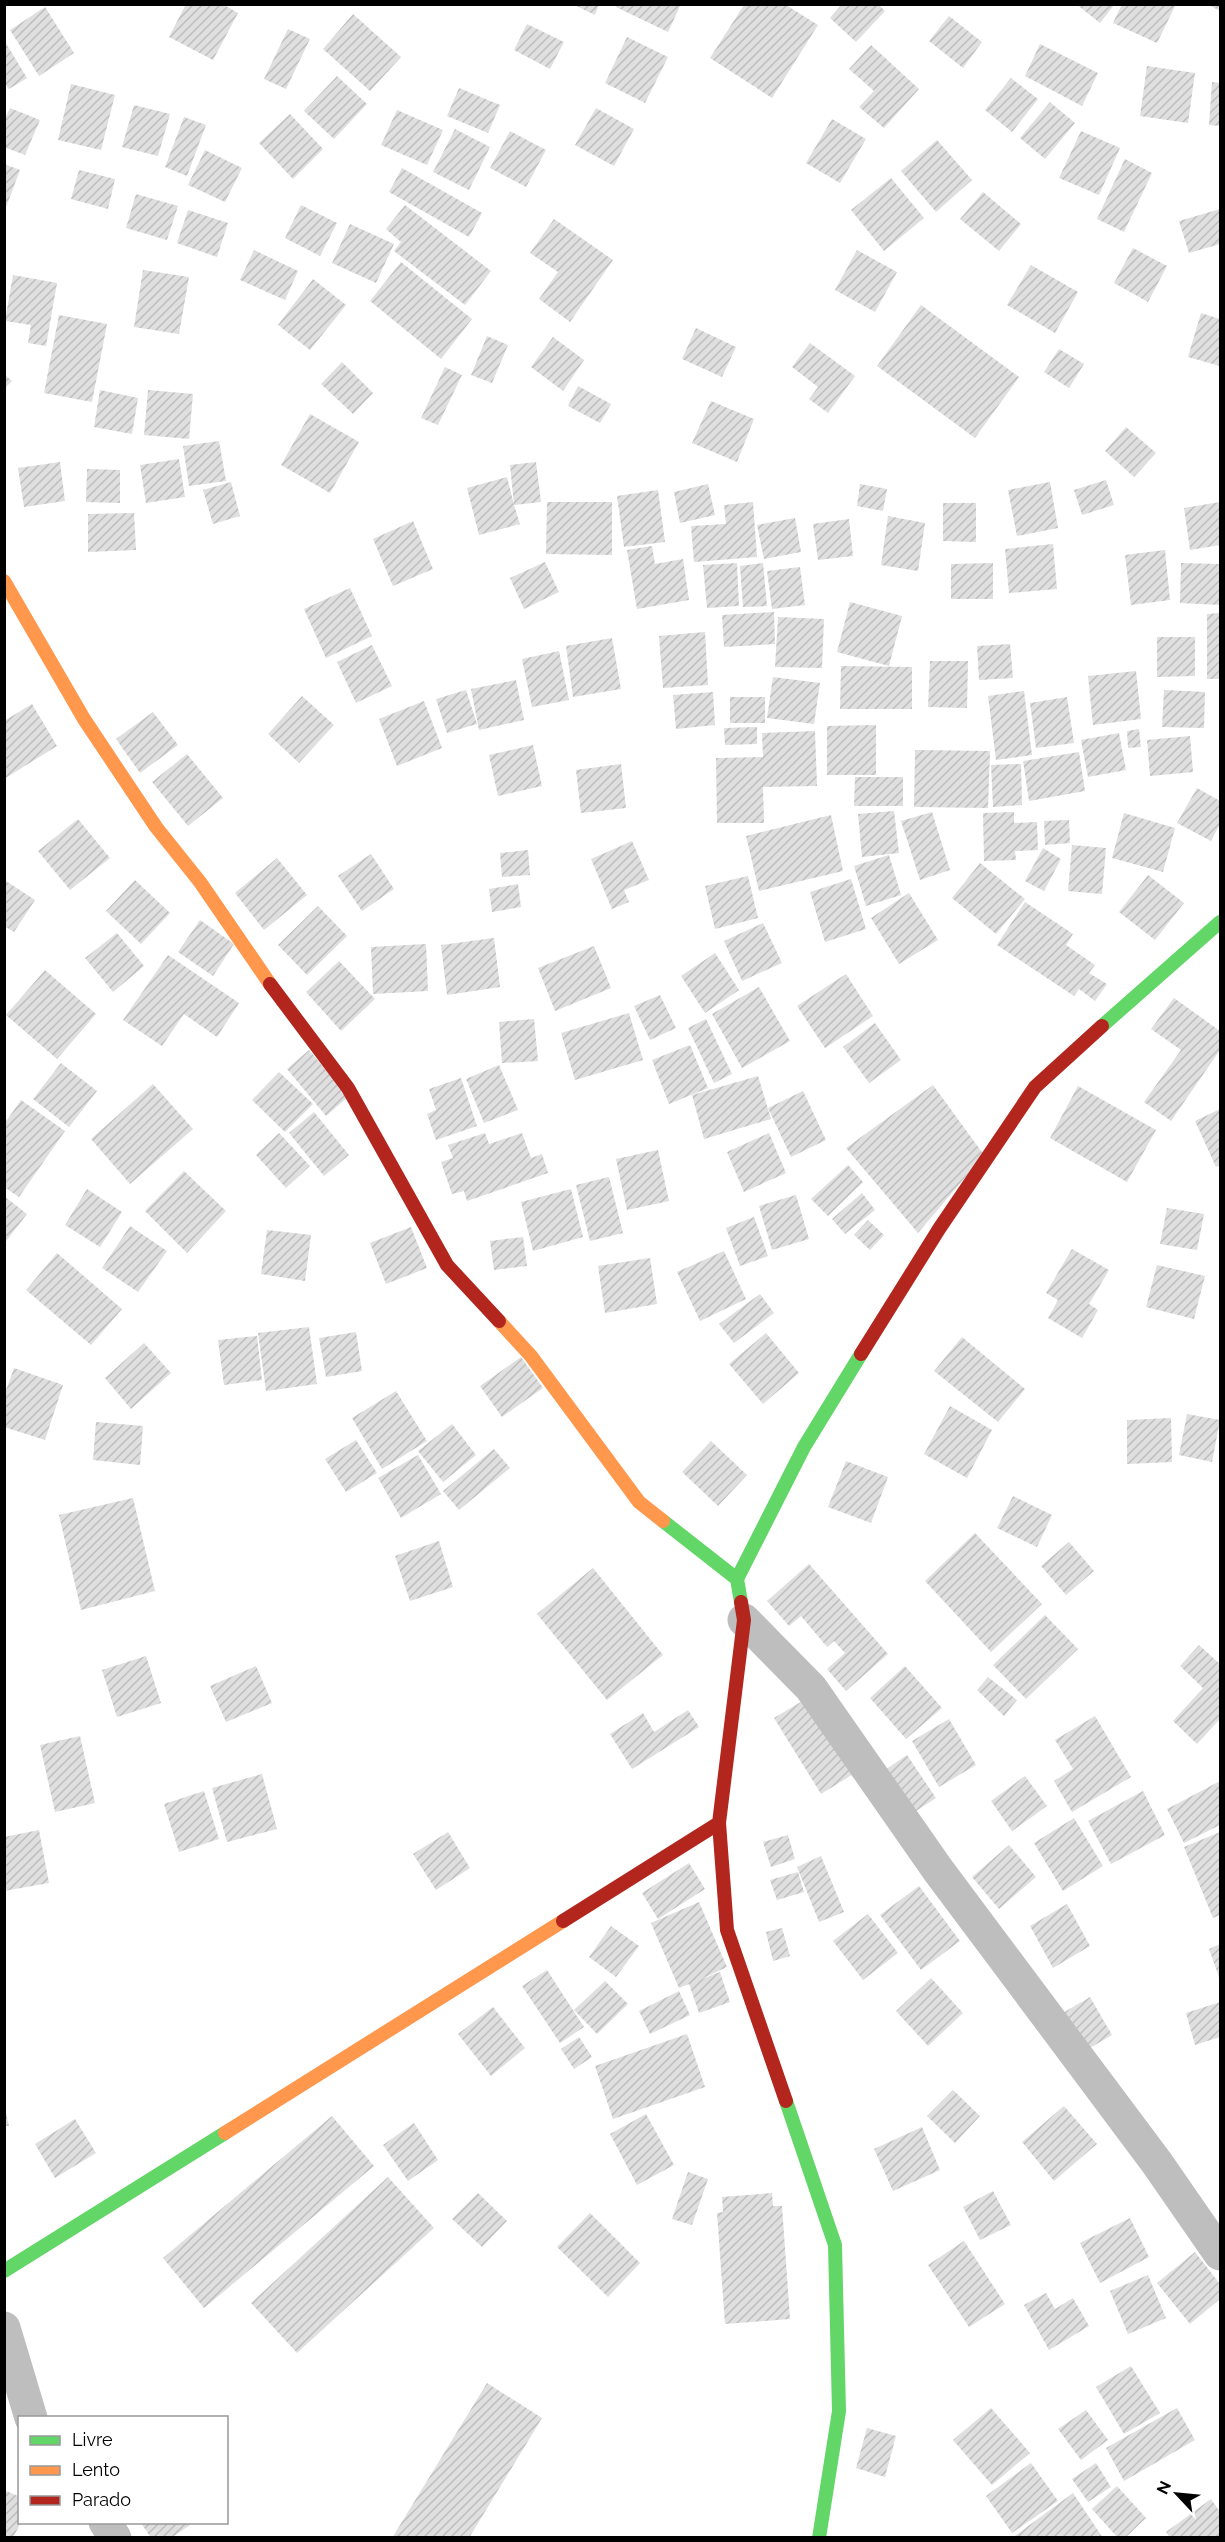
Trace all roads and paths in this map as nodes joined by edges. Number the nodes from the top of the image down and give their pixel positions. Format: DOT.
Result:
graph roads {
  1 [pos="4,581"];
  2 [pos="1221,922"];
  3 [pos="737,1579"];
  4 [pos="744,1620"];
  5 [pos="719,1823"];
  6 [pos="1221,2254"];
  7 [pos="4,2271"];
  8 [pos="4,2328"];
  9 [pos="30,2416"];
  10 [pos="106,2524"];
  11 [pos="115,2538"];
  12 [pos="819,2538"];
  1 -- 3 [label="street"];
  2 -- 3 [label="street"];
  3 -- 4 [label="street"];
  4 -- 5 [label="street"];
  4 -- 6 [label="street"];
  5 -- 7 [label="street"];
  5 -- 12 [label="street"];
  8 -- 9 [label="street"];
  10 -- 11 [label="street"];
}
